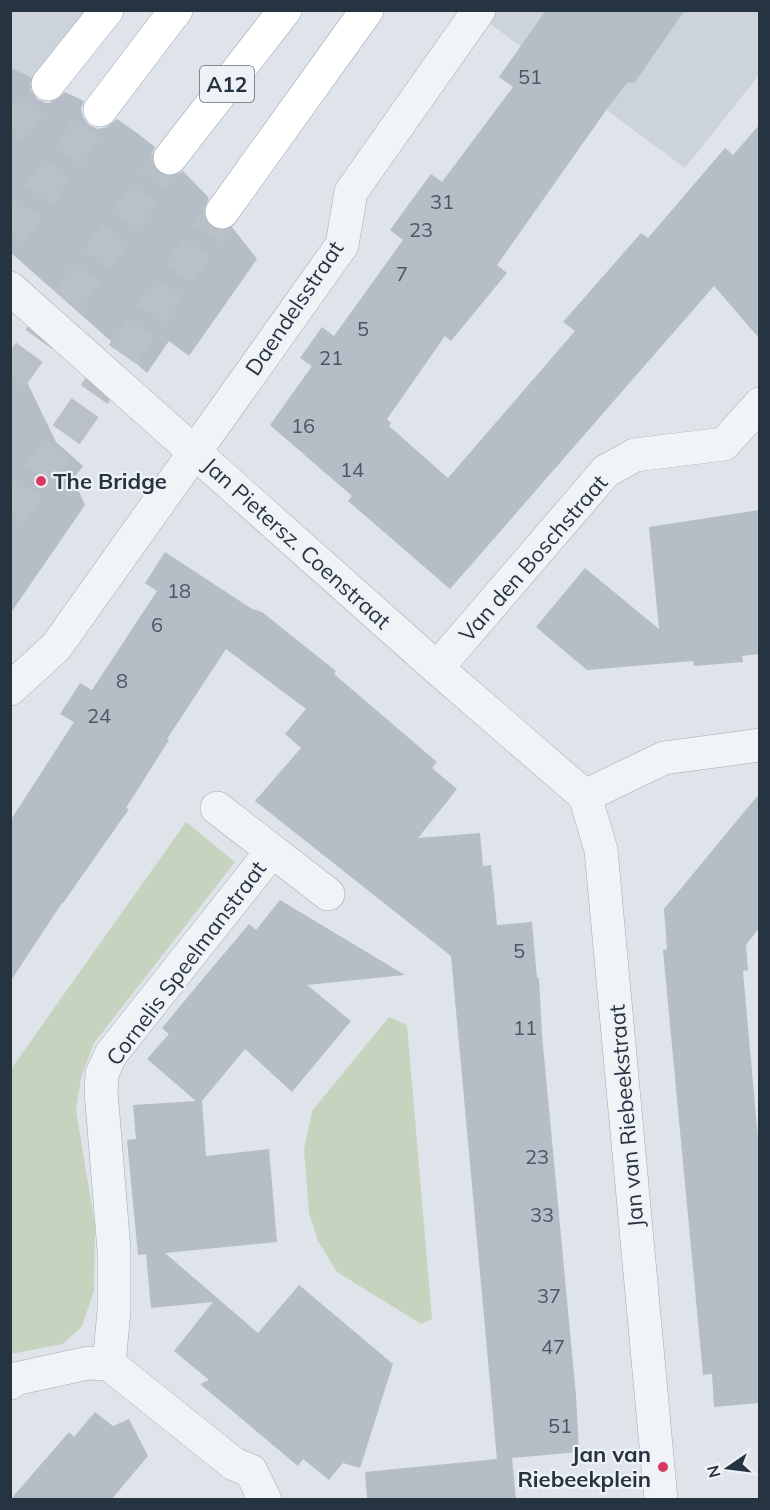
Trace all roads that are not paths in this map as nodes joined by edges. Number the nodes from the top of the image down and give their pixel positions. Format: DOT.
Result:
graph roads {
  1 [pos="107,10"];
  2 [pos="176,10"];
  3 [pos="285,10"];
  4 [pos="367,10"];
  5 [pos="478,10"];
  6 [pos="48,84"];
  7 [pos="100,110"];
  8 [pos="170,158"];
  9 [pos="222,212"];
  10 [pos="10,288"];
  11 [pos="759,404"];
  12 [pos="195,451"];
  13 [pos="437,668"];
  14 [pos="10,688"];
  15 [pos="759,745"];
  16 [pos="585,796"];
  17 [pos="217,808"];
  18 [pos="272,851"];
  19 [pos="328,894"];
  20 [pos="109,1364"];
  21 [pos="10,1383"];
  22 [pos="265,1500"];
  23 [pos="661,1500"];
  1 -- 6 [label="main road"];
  2 -- 7 [label="main road"];
  3 -- 8 [label="main road, A12"];
  4 -- 9 [label="main road"];
  5 -- 12 [label="street, Daendelsstraat"];
  10 -- 12 [label="street, Jan Pietersz. Coenstraat"];
  11 -- 13 [label="street, Van den Boschstraat"];
  12 -- 13 [label="street, Jan Pietersz. Coenstraat"];
  12 -- 14 [label="street, Daendelsstraat"];
  13 -- 16 [label="street, Jan Pietersz. Coenstraat"];
  15 -- 16 [label="street"];
  16 -- 23 [label="street, Jan van Riebeekstraat"];
  17 -- 18 [label="street, Cornelis Speelmanstraat"];
  18 -- 19 [label="street, Cornelis Speelmanstraat"];
  18 -- 20 [label="street, Cornelis Speelmanstraat"];
  20 -- 21 [label="street"];
  20 -- 22 [label="street"];
}
